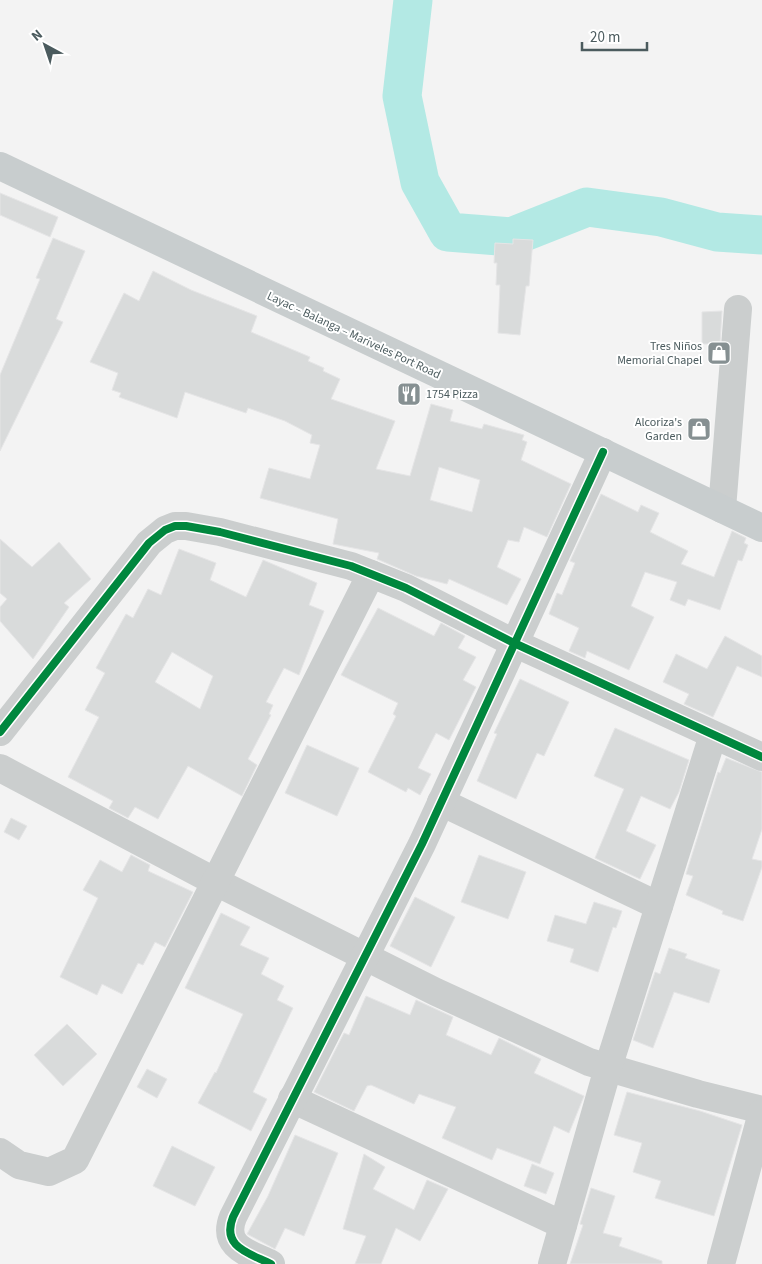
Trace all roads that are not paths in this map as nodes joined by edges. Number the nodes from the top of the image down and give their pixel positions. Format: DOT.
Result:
graph roads {
  1 [pos="0,166"];
  2 [pos="738,309"];
  3 [pos="602,452"];
  4 [pos="722,509"];
  5 [pos="762,528"];
  6 [pos="371,574"];
  7 [pos="514,643"];
  8 [pos="0,732"];
  9 [pos="713,735"];
  10 [pos="762,757"];
  11 [pos="0,768"];
  12 [pos="441,802"];
  13 [pos="216,882"];
  14 [pos="660,906"];
  15 [pos="364,956"];
  16 [pos="608,1068"];
  17 [pos="292,1099"];
  18 [pos="762,1111"];
  19 [pos="0,1152"];
  20 [pos="563,1226"];
  21 [pos="271,1264"];
  22 [pos="552,1264"];
  23 [pos="721,1264"];
  1 -- 3 [label="main road, Layac – Balanga – Mariveles Port Road"];
  2 -- 4 [label="street"];
  3 -- 4 [label="main road, Layac – Balanga – Mariveles Port Road"];
  3 -- 7 [label="street"];
  4 -- 5 [label="main road, Layac – Balanga – Mariveles Port Road"];
  6 -- 7 [label="street"];
  6 -- 8 [label="street"];
  6 -- 13 [label="street"];
  7 -- 9 [label="street"];
  7 -- 12 [label="street"];
  9 -- 10 [label="street"];
  9 -- 14 [label="street"];
  11 -- 13 [label="street"];
  12 -- 14 [label="street"];
  12 -- 15 [label="street"];
  13 -- 15 [label="street"];
  13 -- 19 [label="street"];
  14 -- 16 [label="street"];
  15 -- 16 [label="street"];
  15 -- 17 [label="street"];
  16 -- 18 [label="street"];
  16 -- 20 [label="street"];
  17 -- 20 [label="street"];
  17 -- 21 [label="street"];
  18 -- 23 [label="street"];
  20 -- 22 [label="street"];
}
